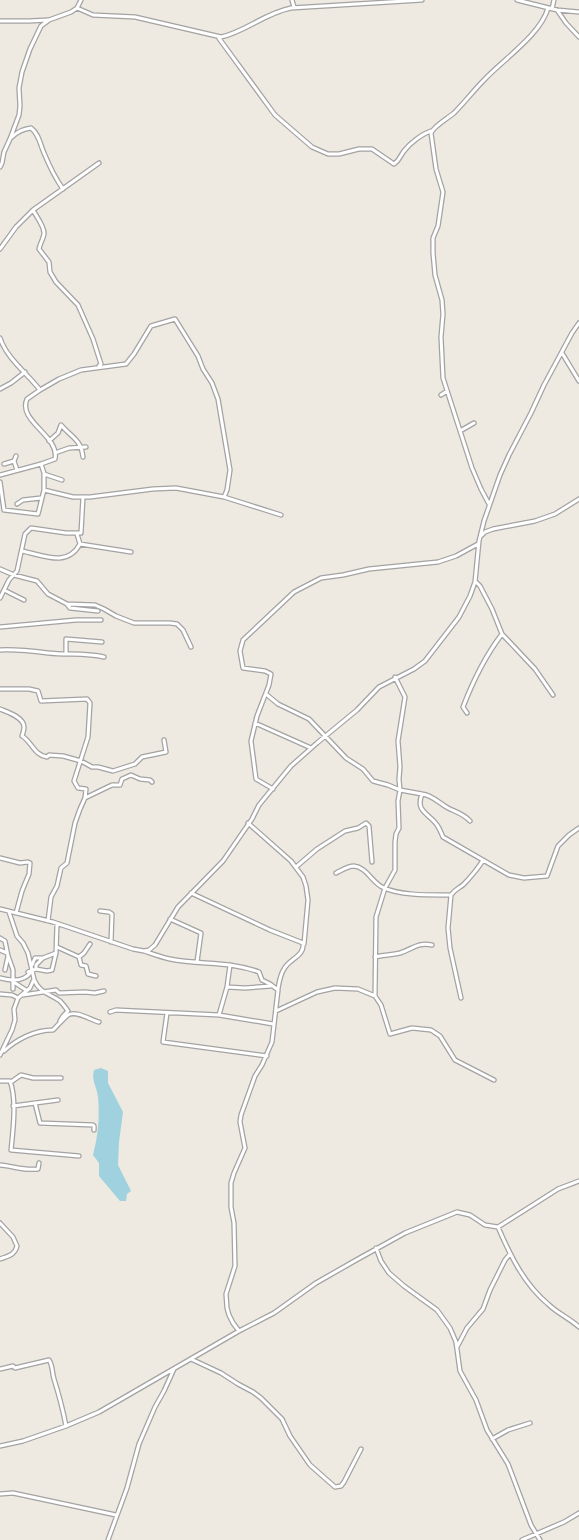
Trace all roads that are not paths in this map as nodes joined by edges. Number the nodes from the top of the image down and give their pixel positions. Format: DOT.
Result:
graph roads {
  1 [pos="81,0"];
  2 [pos="292,0"];
  3 [pos="422,0"];
  4 [pos="517,0"];
  5 [pos="554,0"];
  6 [pos="294,7"];
  7 [pos="77,8"];
  8 [pos="550,8"];
  9 [pos="557,10"];
  10 [pos="579,12"];
  11 [pos="49,20"];
  12 [pos="0,21"];
  13 [pos="218,37"];
  14 [pos="579,37"];
  15 [pos="432,131"];
  16 [pos="10,139"];
  17 [pos="6,147"];
  18 [pos="0,150"];
  19 [pos="98,163"];
  20 [pos="0,167"];
  21 [pos="63,189"];
  22 [pos="33,210"];
  23 [pos="0,249"];
  24 [pos="579,323"];
  25 [pos="0,338"];
  26 [pos="562,353"];
  27 [pos="99,367"];
  28 [pos="25,372"];
  29 [pos="579,381"];
  30 [pos="0,389"];
  31 [pos="40,390"];
  32 [pos="447,391"];
  33 [pos="441,395"];
  34 [pos="474,423"];
  35 [pos="460,431"];
  36 [pos="49,440"];
  37 [pos="86,447"];
  38 [pos="80,448"];
  39 [pos="55,453"];
  40 [pos="16,456"];
  41 [pos="83,457"];
  42 [pos="14,461"];
  43 [pos="4,464"];
  44 [pos="41,464"];
  45 [pos="18,470"];
  46 [pos="44,474"];
  47 [pos="0,476"];
  48 [pos="62,480"];
  49 [pos="0,482"];
  50 [pos="44,490"];
  51 [pos="82,497"];
  52 [pos="224,497"];
  53 [pos="42,498"];
  54 [pos="579,499"];
  55 [pos="17,504"];
  56 [pos="490,504"];
  57 [pos="281,515"];
  58 [pos="77,534"];
  59 [pos="480,536"];
  60 [pos="80,544"];
  61 [pos="478,544"];
  62 [pos="22,551"];
  63 [pos="131,552"];
  64 [pos="0,569"];
  65 [pos="14,575"];
  66 [pos="475,582"];
  67 [pos="4,590"];
  68 [pos="0,598"];
  69 [pos="24,600"];
  70 [pos="67,604"];
  71 [pos="98,611"];
  72 [pos="101,620"];
  73 [pos="0,627"];
  74 [pos="502,634"];
  75 [pos="102,642"];
  76 [pos="191,647"];
  77 [pos="0,650"];
  78 [pos="66,653"];
  79 [pos="104,657"];
  80 [pos="396,677"];
  81 [pos="0,689"];
  82 [pos="266,694"];
  83 [pos="553,695"];
  84 [pos="0,709"];
  85 [pos="467,713"];
  86 [pos="255,724"];
  87 [pos="326,736"];
  88 [pos="164,740"];
  89 [pos="310,748"];
  90 [pos="81,761"];
  91 [pos="152,782"];
  92 [pos="273,789"];
  93 [pos="400,790"];
  94 [pos="422,794"];
  95 [pos="85,798"];
  96 [pos="470,821"];
  97 [pos="248,823"];
  98 [pos="579,828"];
  99 [pos="0,858"];
  100 [pos="483,860"];
  101 [pos="372,862"];
  102 [pos="296,866"];
  103 [pos="336,873"];
  104 [pos="385,888"];
  105 [pos="191,893"];
  106 [pos="451,895"];
  107 [pos="0,909"];
  108 [pos="8,911"];
  109 [pos="100,911"];
  110 [pos="16,913"];
  111 [pos="170,918"];
  112 [pos="48,921"];
  113 [pos="57,924"];
  114 [pos="0,938"];
  115 [pos="111,942"];
  116 [pos="90,944"];
  117 [pos="304,944"];
  118 [pos="432,945"];
  119 [pos="57,947"];
  120 [pos="0,950"];
  121 [pos="144,951"];
  122 [pos="56,953"];
  123 [pos="8,956"];
  124 [pos="79,957"];
  125 [pos="375,957"];
  126 [pos="43,958"];
  127 [pos="197,962"];
  128 [pos="32,966"];
  129 [pos="230,966"];
  130 [pos="5,970"];
  131 [pos="32,971"];
  132 [pos="96,976"];
  133 [pos="0,978"];
  134 [pos="34,979"];
  135 [pos="12,980"];
  136 [pos="272,986"];
  137 [pos="227,987"];
  138 [pos="13,989"];
  139 [pos="26,990"];
  140 [pos="278,990"];
  141 [pos="104,991"];
  142 [pos="43,992"];
  143 [pos="0,994"];
  144 [pos="23,995"];
  145 [pos="375,996"];
  146 [pos="18,998"];
  147 [pos="461,998"];
  148 [pos="110,1012"];
  149 [pos="275,1012"];
  150 [pos="167,1013"];
  151 [pos="219,1015"];
  152 [pos="99,1022"];
  153 [pos="273,1024"];
  154 [pos="58,1025"];
  155 [pos="1,1053"];
  156 [pos="267,1056"];
  157 [pos="61,1078"];
  158 [pos="494,1080"];
  159 [pos="0,1081"];
  160 [pos="11,1082"];
  161 [pos="58,1100"];
  162 [pos="35,1103"];
  163 [pos="13,1106"];
  164 [pos="94,1130"];
  165 [pos="79,1156"];
  166 [pos="39,1164"];
  167 [pos="0,1165"];
  168 [pos="579,1181"];
  169 [pos="0,1223"];
  170 [pos="498,1227"];
  171 [pos="376,1248"];
  172 [pos="510,1254"];
  173 [pos="0,1259"];
  174 [pos="579,1327"];
  175 [pos="239,1331"];
  176 [pos="456,1348"];
  177 [pos="191,1359"];
  178 [pos="174,1368"];
  179 [pos="0,1369"];
  180 [pos="530,1423"];
  181 [pos="66,1426"];
  182 [pos="492,1439"];
  183 [pos="0,1446"];
  184 [pos="361,1449"];
  185 [pos="0,1494"];
  186 [pos="579,1513"];
  187 [pos="116,1515"];
  188 [pos="536,1535"];
  189 [pos="108,1540"];
  190 [pos="522,1540"];
  191 [pos="540,1540"];
  1 -- 7 [label="street"];
  2 -- 6 [label="street"];
  3 -- 6 [label="street"];
  4 -- 8 [label="street"];
  5 -- 8 [label="street"];
  6 -- 13 [label="street"];
  7 -- 11 [label="street"];
  7 -- 13 [label="street"];
  8 -- 9 [label="street"];
  8 -- 15 [label="street"];
  9 -- 10 [label="street"];
  9 -- 14 [label="street"];
  11 -- 12 [label="street"];
  11 -- 16 [label="street"];
  13 -- 15 [label="street"];
  15 -- 32 [label="street"];
  16 -- 17 [label="street"];
  16 -- 21 [label="street"];
  17 -- 18 [label="street"];
  17 -- 20 [label="street"];
  19 -- 21 [label="street"];
  21 -- 22 [label="street"];
  22 -- 23 [label="street"];
  22 -- 27 [label="street"];
  24 -- 26 [label="street"];
  25 -- 28 [label="street"];
  26 -- 29 [label="street"];
  26 -- 56 [label="street"];
  27 -- 31 [label="street"];
  27 -- 52 [label="street"];
  28 -- 30 [label="street"];
  28 -- 31 [label="street"];
  31 -- 36 [label="street"];
  32 -- 33 [label="street"];
  32 -- 35 [label="street"];
  34 -- 35 [label="street"];
  35 -- 56 [label="street"];
  36 -- 38 [label="street"];
  36 -- 39 [label="street"];
  37 -- 38 [label="street"];
  38 -- 39 [label="street"];
  38 -- 41 [label="street"];
  39 -- 44 [label="street"];
  40 -- 42 [label="street"];
  42 -- 43 [label="street"];
  42 -- 45 [label="street"];
  44 -- 45 [label="street"];
  44 -- 46 [label="street"];
  45 -- 47 [label="street"];
  46 -- 48 [label="street"];
  46 -- 50 [label="street"];
  49 -- 53 [label="street"];
  50 -- 51 [label="street"];
  50 -- 53 [label="street"];
  51 -- 52 [label="street"];
  51 -- 58 [label="street"];
  52 -- 57 [label="street"];
  53 -- 55 [label="street"];
  54 -- 59 [label="street"];
  56 -- 59 [label="street"];
  58 -- 60 [label="street"];
  58 -- 62 [label="street"];
  59 -- 61 [label="street"];
  60 -- 62 [label="street"];
  60 -- 63 [label="street"];
  61 -- 66 [label="street"];
  61 -- 82 [label="street"];
  62 -- 65 [label="street"];
  64 -- 65 [label="street"];
  65 -- 67 [label="street"];
  65 -- 70 [label="street"];
  66 -- 74 [label="street"];
  66 -- 80 [label="street"];
  67 -- 68 [label="street"];
  67 -- 69 [label="street"];
  70 -- 71 [label="street"];
  70 -- 76 [label="street"];
  72 -- 73 [label="street"];
  74 -- 83 [label="street"];
  74 -- 85 [label="street"];
  75 -- 78 [label="street"];
  77 -- 78 [label="street"];
  78 -- 79 [label="street"];
  80 -- 87 [label="street"];
  80 -- 93 [label="street"];
  81 -- 90 [label="street"];
  82 -- 86 [label="street"];
  82 -- 87 [label="street"];
  84 -- 90 [label="street"];
  86 -- 89 [label="street"];
  86 -- 92 [label="street"];
  87 -- 89 [label="street"];
  87 -- 93 [label="street"];
  88 -- 90 [label="street"];
  89 -- 92 [label="street"];
  90 -- 95 [label="street"];
  91 -- 95 [label="street"];
  92 -- 97 [label="street"];
  93 -- 94 [label="street"];
  93 -- 104 [label="street"];
  94 -- 96 [label="street"];
  94 -- 100 [label="street"];
  95 -- 112 [label="street"];
  97 -- 102 [label="street"];
  97 -- 105 [label="street"];
  98 -- 100 [label="street"];
  99 -- 110 [label="street"];
  100 -- 106 [label="street"];
  101 -- 102 [label="street"];
  102 -- 117 [label="street"];
  103 -- 104 [label="street"];
  104 -- 106 [label="street"];
  104 -- 125 [label="street"];
  105 -- 111 [label="street"];
  105 -- 117 [label="street"];
  106 -- 147 [label="street"];
  107 -- 108 [label="street"];
  108 -- 110 [label="street"];
  108 -- 128 [label="street"];
  109 -- 115 [label="street"];
  110 -- 112 [label="street"];
  111 -- 121 [label="street"];
  111 -- 127 [label="street"];
  112 -- 113 [label="street"];
  113 -- 115 [label="street"];
  113 -- 119 [label="street"];
  114 -- 123 [label="street"];
  115 -- 121 [label="street"];
  116 -- 124 [label="street"];
  117 -- 140 [label="street"];
  118 -- 125 [label="street"];
  119 -- 122 [label="street"];
  119 -- 124 [label="street"];
  120 -- 123 [label="street"];
  121 -- 127 [label="street"];
  122 -- 126 [label="street"];
  122 -- 131 [label="street"];
  123 -- 130 [label="street"];
  123 -- 135 [label="street"];
  124 -- 132 [label="street"];
  125 -- 145 [label="street"];
  126 -- 128 [label="street"];
  126 -- 131 [label="street"];
  127 -- 129 [label="street"];
  128 -- 131 [label="street"];
  129 -- 136 [label="street"];
  129 -- 137 [label="street"];
  131 -- 134 [label="street"];
  131 -- 135 [label="street"];
  133 -- 135 [label="street"];
  134 -- 139 [label="street"];
  134 -- 142 [label="street"];
  135 -- 138 [label="street"];
  135 -- 139 [label="street"];
  136 -- 137 [label="street"];
  136 -- 140 [label="street"];
  137 -- 151 [label="street"];
  139 -- 144 [label="street"];
  140 -- 149 [label="street"];
  141 -- 142 [label="street"];
  142 -- 144 [label="street"];
  142 -- 154 [label="street"];
  143 -- 146 [label="street"];
  144 -- 146 [label="street"];
  145 -- 149 [label="street"];
  145 -- 158 [label="street"];
  146 -- 155 [label="street"];
  148 -- 150 [label="street"];
  149 -- 153 [label="street"];
  150 -- 151 [label="street"];
  150 -- 156 [label="street"];
  151 -- 153 [label="street"];
  152 -- 154 [label="street"];
  153 -- 156 [label="street"];
  154 -- 155 [label="street"];
  156 -- 175 [label="street"];
  157 -- 160 [label="street"];
  159 -- 160 [label="street"];
  160 -- 163 [label="street"];
  161 -- 162 [label="street"];
  162 -- 163 [label="street"];
  162 -- 164 [label="street"];
  163 -- 165 [label="street"];
  166 -- 167 [label="street"];
  168 -- 170 [label="street"];
  169 -- 173 [label="street"];
  170 -- 171 [label="street"];
  170 -- 172 [label="street"];
  171 -- 175 [label="street"];
  171 -- 176 [label="street"];
  172 -- 174 [label="street"];
  172 -- 176 [label="street"];
  175 -- 177 [label="street"];
  176 -- 182 [label="street"];
  177 -- 178 [label="street"];
  177 -- 184 [label="street"];
  178 -- 181 [label="street"];
  178 -- 187 [label="street"];
  179 -- 181 [label="street"];
  180 -- 182 [label="street"];
  181 -- 183 [label="street"];
  182 -- 188 [label="street"];
  185 -- 187 [label="street"];
  186 -- 188 [label="street"];
  187 -- 189 [label="street"];
  188 -- 190 [label="street"];
  188 -- 191 [label="street"];
}
